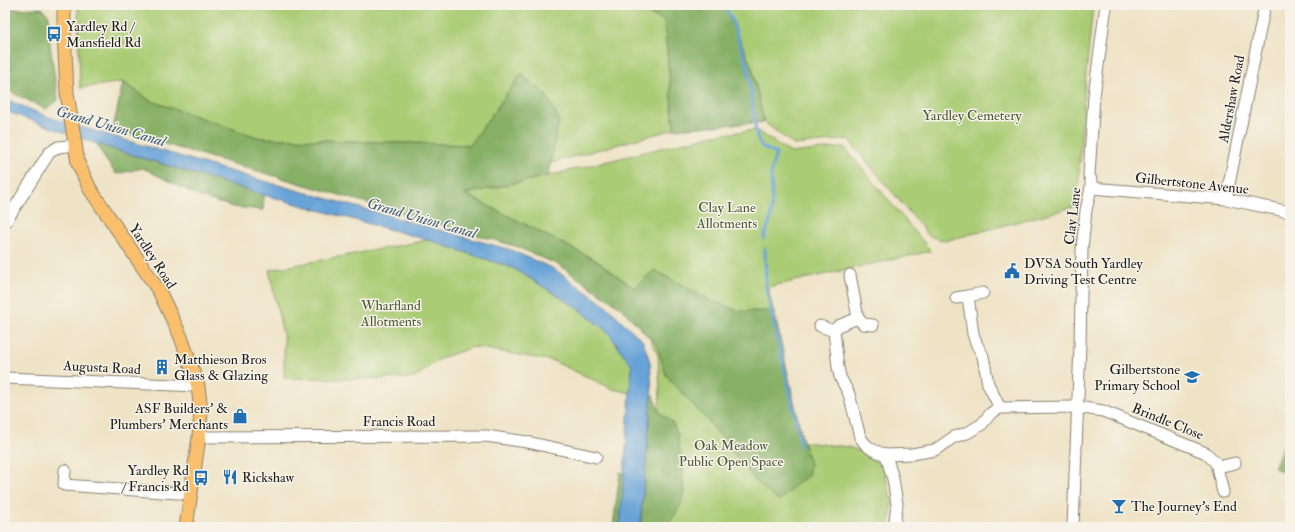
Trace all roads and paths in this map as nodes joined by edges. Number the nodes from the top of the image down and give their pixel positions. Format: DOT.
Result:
graph roads {
  1 [pos="64,5"];
  2 [pos="1106,5"];
  3 [pos="1265,5"];
  4 [pos="75,143"];
  5 [pos="1091,188"];
  6 [pos="1226,199"];
  7 [pos="1290,212"];
  8 [pos="5,223"];
  9 [pos="850,275"];
  10 [pos="984,293"];
  11 [pos="968,296"];
  12 [pos="956,298"];
  13 [pos="858,318"];
  14 [pos="873,325"];
  15 [pos="820,326"];
  16 [pos="834,331"];
  17 [pos="5,378"];
  18 [pos="198,386"];
  19 [pos="1077,407"];
  20 [pos="1000,408"];
  21 [pos="199,437"];
  22 [pos="886,455"];
  23 [pos="596,456"];
  24 [pos="1235,463"];
  25 [pos="1218,467"];
  26 [pos="65,470"];
  27 [pos="1223,492"];
  28 [pos="191,494"];
  29 [pos="186,527"];
  30 [pos="894,527"];
  31 [pos="1073,527"];
  1 -- 4 [label="main road, Yardley Road"];
  2 -- 5 [label="street, Clay Lane"];
  3 -- 6 [label="street, Aldershaw Road"];
  4 -- 8 [label="street"];
  4 -- 18 [label="main road, Yardley Road"];
  5 -- 6 [label="street, Gilbertstone Avenue"];
  5 -- 19 [label="street, Clay Lane"];
  6 -- 7 [label="street, Gilbertstone Avenue"];
  9 -- 13 [label="street"];
  10 -- 11 [label="street"];
  11 -- 12 [label="street"];
  11 -- 20 [label="street"];
  13 -- 14 [label="street"];
  13 -- 16 [label="street"];
  15 -- 16 [label="street"];
  16 -- 22 [label="street"];
  17 -- 18 [label="street, Augusta Road"];
  18 -- 21 [label="main road, Yardley Road"];
  19 -- 20 [label="street, Brindle Close"];
  19 -- 25 [label="street, Brindle Close"];
  19 -- 31 [label="street, Clay Lane"];
  20 -- 22 [label="street"];
  21 -- 23 [label="street, Francis Road"];
  21 -- 28 [label="main road, Yardley Road"];
  22 -- 30 [label="street"];
  24 -- 25 [label="street"];
  25 -- 27 [label="street"];
  26 -- 28 [label="street"];
  28 -- 29 [label="main road, Yardley Road"];
}
